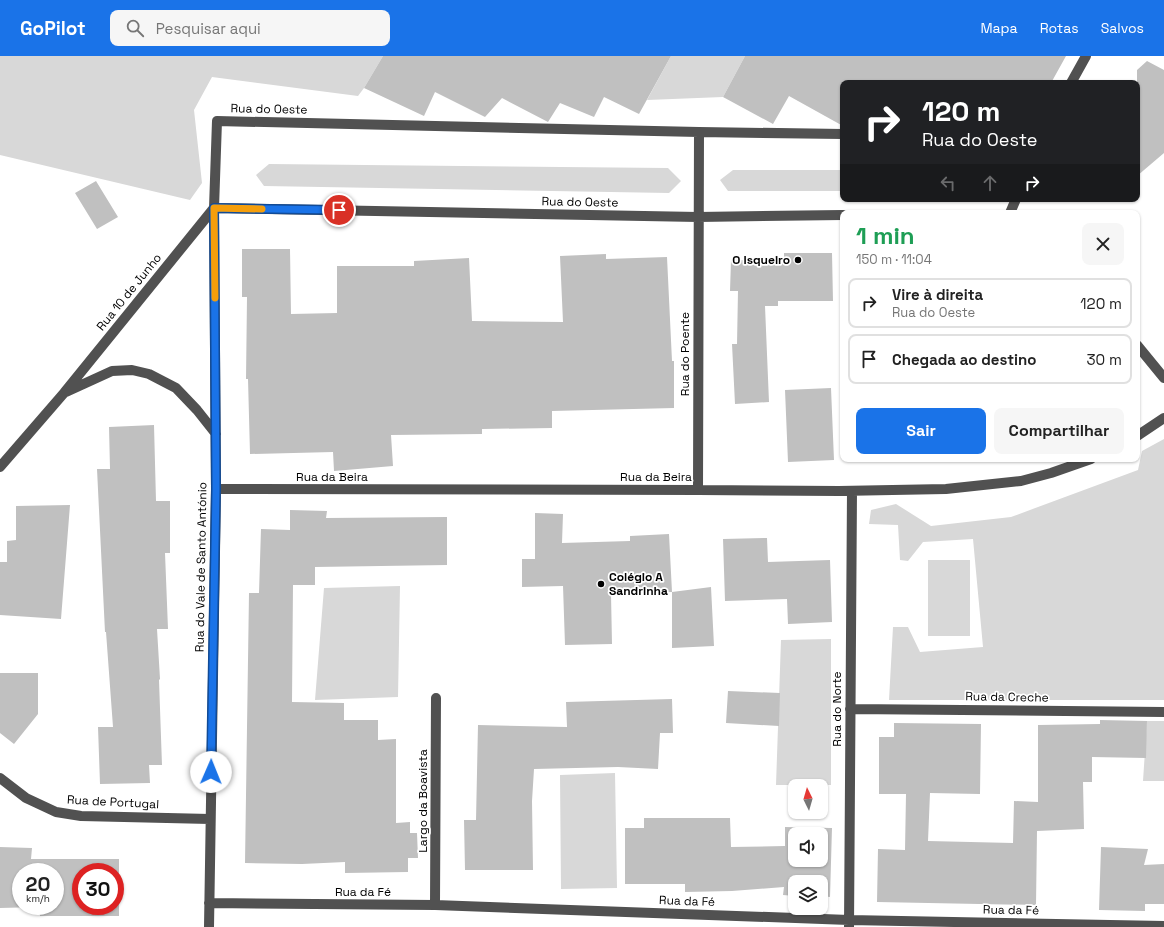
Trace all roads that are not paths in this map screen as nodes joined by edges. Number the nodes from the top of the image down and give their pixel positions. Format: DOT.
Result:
graph roads {
  1 [pos="1086,56"];
  2 [pos="1073,80"];
  3 [pos="698,132"];
  4 [pos="840,134"];
  5 [pos="214,208"];
  6 [pos="840,216"];
  7 [pos="698,217"];
  8 [pos="1140,349"];
  9 [pos="1164,378"];
  10 [pos="64,393"];
  11 [pos="1164,418"];
  12 [pos="216,434"];
  13 [pos="1140,434"];
  14 [pos="1082,462"];
  15 [pos="0,467"];
  16 [pos="216,489"];
  17 [pos="698,490"];
  18 [pos="852,491"];
  19 [pos="436,698"];
  20 [pos="850,709"];
  21 [pos="1164,712"];
  22 [pos="0,778"];
  23 [pos="210,819"];
  24 [pos="209,903"];
  25 [pos="435,905"];
  26 [pos="849,923"];
  27 [pos="1161,926"];
  28 [pos="209,927"];
  1 -- 2 [label="street"];
  3 -- 4 [label="street, Rua do Oeste"];
  3 -- 5 [label="street, Rua do Oeste"];
  3 -- 7 [label="street"];
  5 -- 7 [label="street, Rua do Oeste"];
  5 -- 10 [label="street, Rua 10 de Junho"];
  5 -- 12 [label="street, Rua do Vale de Santo António"];
  6 -- 7 [label="street, Rua do Oeste"];
  7 -- 17 [label="street, Rua do Poente"];
  8 -- 9 [label="street"];
  10 -- 12 [label="street, Rua 10 de Junho"];
  10 -- 15 [label="street, Rua 10 de Junho"];
  11 -- 13 [label="street"];
  12 -- 16 [label="street, Rua do Vale de Santo António"];
  14 -- 18 [label="street, Rua da Beira"];
  16 -- 17 [label="street, Rua da Beira"];
  16 -- 23 [label="street, Rua do Vale de Santo António"];
  17 -- 18 [label="street, Rua da Beira"];
  18 -- 20 [label="street, Rua do Norte"];
  19 -- 25 [label="street, Largo da Boavista"];
  20 -- 21 [label="street, Rua da Creche"];
  20 -- 26 [label="street, Rua do Norte"];
  22 -- 23 [label="street, Rua de Portugal"];
  23 -- 24 [label="street, Rua do Vale de Santo António"];
  24 -- 25 [label="street, Rua da Fé"];
  24 -- 28 [label="street, Rua do Vale de Santo António"];
  25 -- 26 [label="street, Rua da Fé"];
  26 -- 27 [label="street, Rua da Fé"];
}
